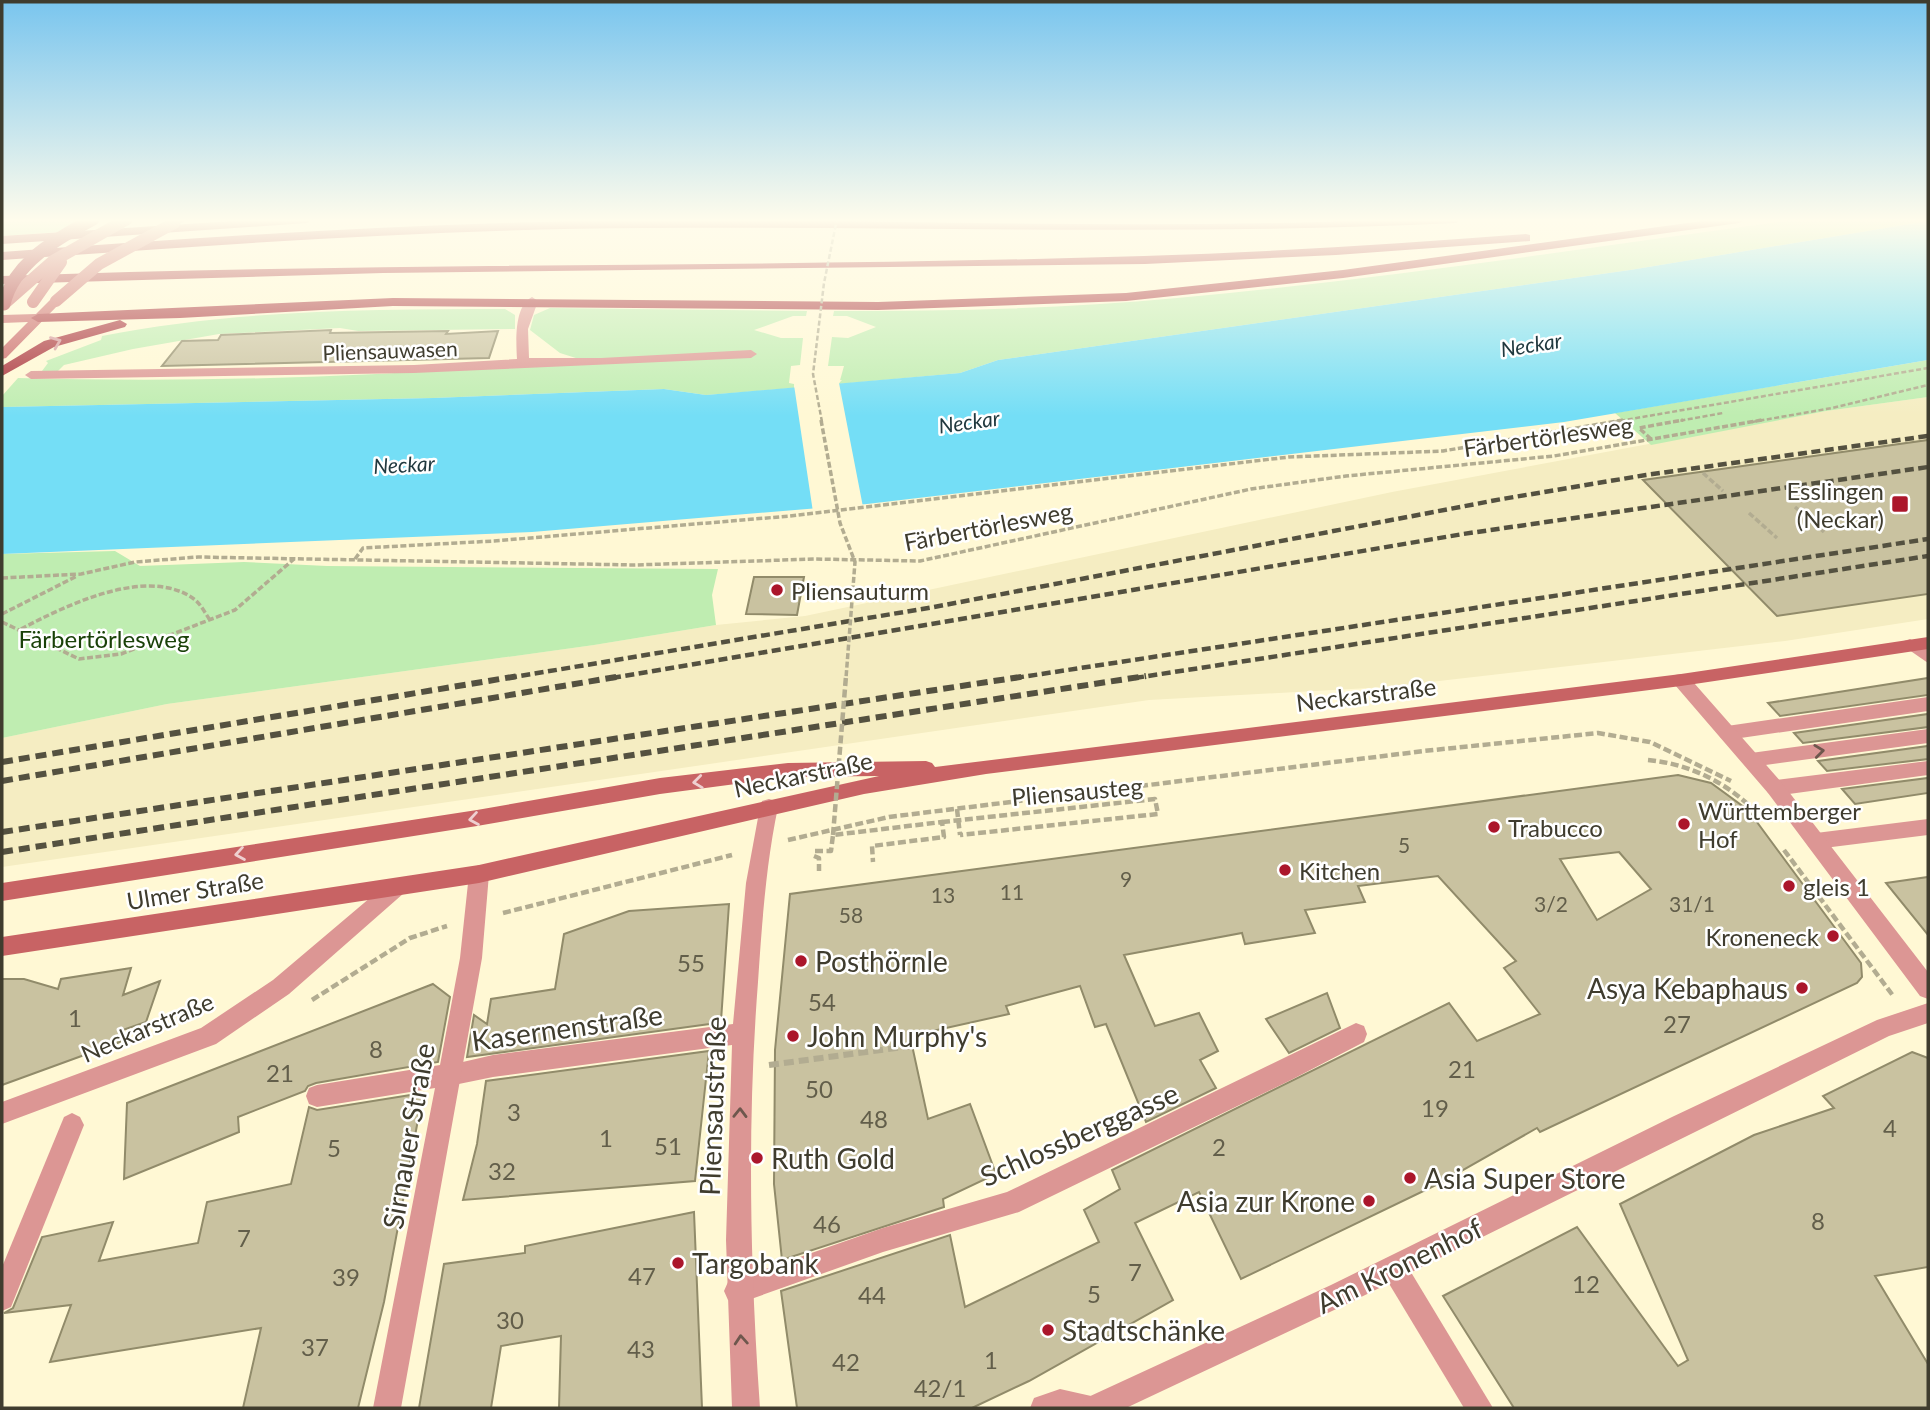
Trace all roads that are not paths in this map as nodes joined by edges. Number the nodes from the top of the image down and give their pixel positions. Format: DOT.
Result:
graph roads {
  1 [pos="9,285"];
  2 [pos="24,285"];
  3 [pos="46,285"];
  4 [pos="76,285"];
  5 [pos="1236,285"];
  6 [pos="533,301"];
  7 [pos="3,305"];
  8 [pos="180,314"];
  9 [pos="38,318"];
  10 [pos="2,319"];
  11 [pos="751,354"];
  12 [pos="2,355"];
  13 [pos="523,362"];
  14 [pos="2,372"];
  15 [pos="31,376"];
  16 [pos="1928,643"];
  17 [pos="1910,645"];
  18 [pos="1928,657"];
  19 [pos="1681,680"];
  20 [pos="1928,704"];
  21 [pos="1727,733"];
  22 [pos="1928,736"];
  23 [pos="1751,760"];
  24 [pos="986,767"];
  25 [pos="1928,768"];
  26 [pos="1775,788"];
  27 [pos="769,807"];
  28 [pos="1928,827"];
  29 [pos="1816,841"];
  30 [pos="479,874"];
  31 [pos="397,887"];
  32 [pos="2,892"];
  33 [pos="2,947"];
  34 [pos="1928,989"];
  35 [pos="1919,1015"];
  36 [pos="742,1033"];
  37 [pos="1356,1034"];
  38 [pos="449,1075"];
  39 [pos="317,1096"];
  40 [pos="2,1113"];
  41 [pos="72,1125"];
  42 [pos="1394,1268"];
  43 [pos="737,1291"];
  44 [pos="2,1298"];
  45 [pos="387,1408"];
  46 [pos="746,1408"];
  47 [pos="1044,1408"];
  48 [pos="1090,1408"];
  49 [pos="1096,1408"];
  50 [pos="1479,1408"];
  1 -- 7 [label="highway, bridge"];
  2 -- 7 [label="main road, bridge"];
  3 -- 9 [label="main road, bridge"];
  4 -- 9 [label="main road, bridge"];
  5 -- 6 [label="highway"];
  6 -- 8 [label="highway"];
  6 -- 13 [label="street"];
  8 -- 9 [label="highway"];
  14 -- 8 [label="highway, one-way"];
  9 -- 10 [label="main road"];
  9 -- 12 [label="main road"];
  11 -- 13 [label="street, Pliensauwasen"];
  13 -- 15 [label="street, Pliensauwasen"];
  16 -- 17 [label="main road, Neckarstraße"];
  17 -- 18 [label="street"];
  17 -- 19 [label="main road, Neckarstraße"];
  19 -- 21 [label="street"];
  19 -- 24 [label="main road, Neckarstraße"];
  20 -- 21 [label="street"];
  21 -- 23 [label="street"];
  23 -- 22 [label="street, one-way"];
  23 -- 26 [label="street"];
  24 -- 27 [label="main road, Neckarstraße"];
  24 -- 32 [label="main road, one-way"];
  25 -- 26 [label="street"];
  26 -- 29 [label="street"];
  27 -- 30 [label="main road, Neckarstraße"];
  27 -- 36 [label="street, Pliensaustraße"];
  28 -- 29 [label="street"];
  29 -- 34 [label="street"];
  30 -- 31 [label="main road, Neckarstraße"];
  30 -- 38 [label="street, Sirnauer Straße"];
  31 -- 33 [label="main road, Ulmer Straße"];
  31 -- 40 [label="street, Neckarstraße"];
  35 -- 42 [label="street, Am Kronenhof"];
  36 -- 38 [label="street, Kasernenstraße"];
  43 -- 36 [label="street, Pliensaustraße, one-way"];
  37 -- 43 [label="street, Schlossberggasse"];
  38 -- 39 [label="street, Kasernenstraße"];
  38 -- 45 [label="street, Sirnauer Straße"];
  41 -- 44 [label="street"];
  42 -- 49 [label="street, Am Kronenhof"];
  42 -- 50 [label="street"];
  46 -- 43 [label="street, Pliensaustraße, one-way"];
  47 -- 48 [label="street"];
}
